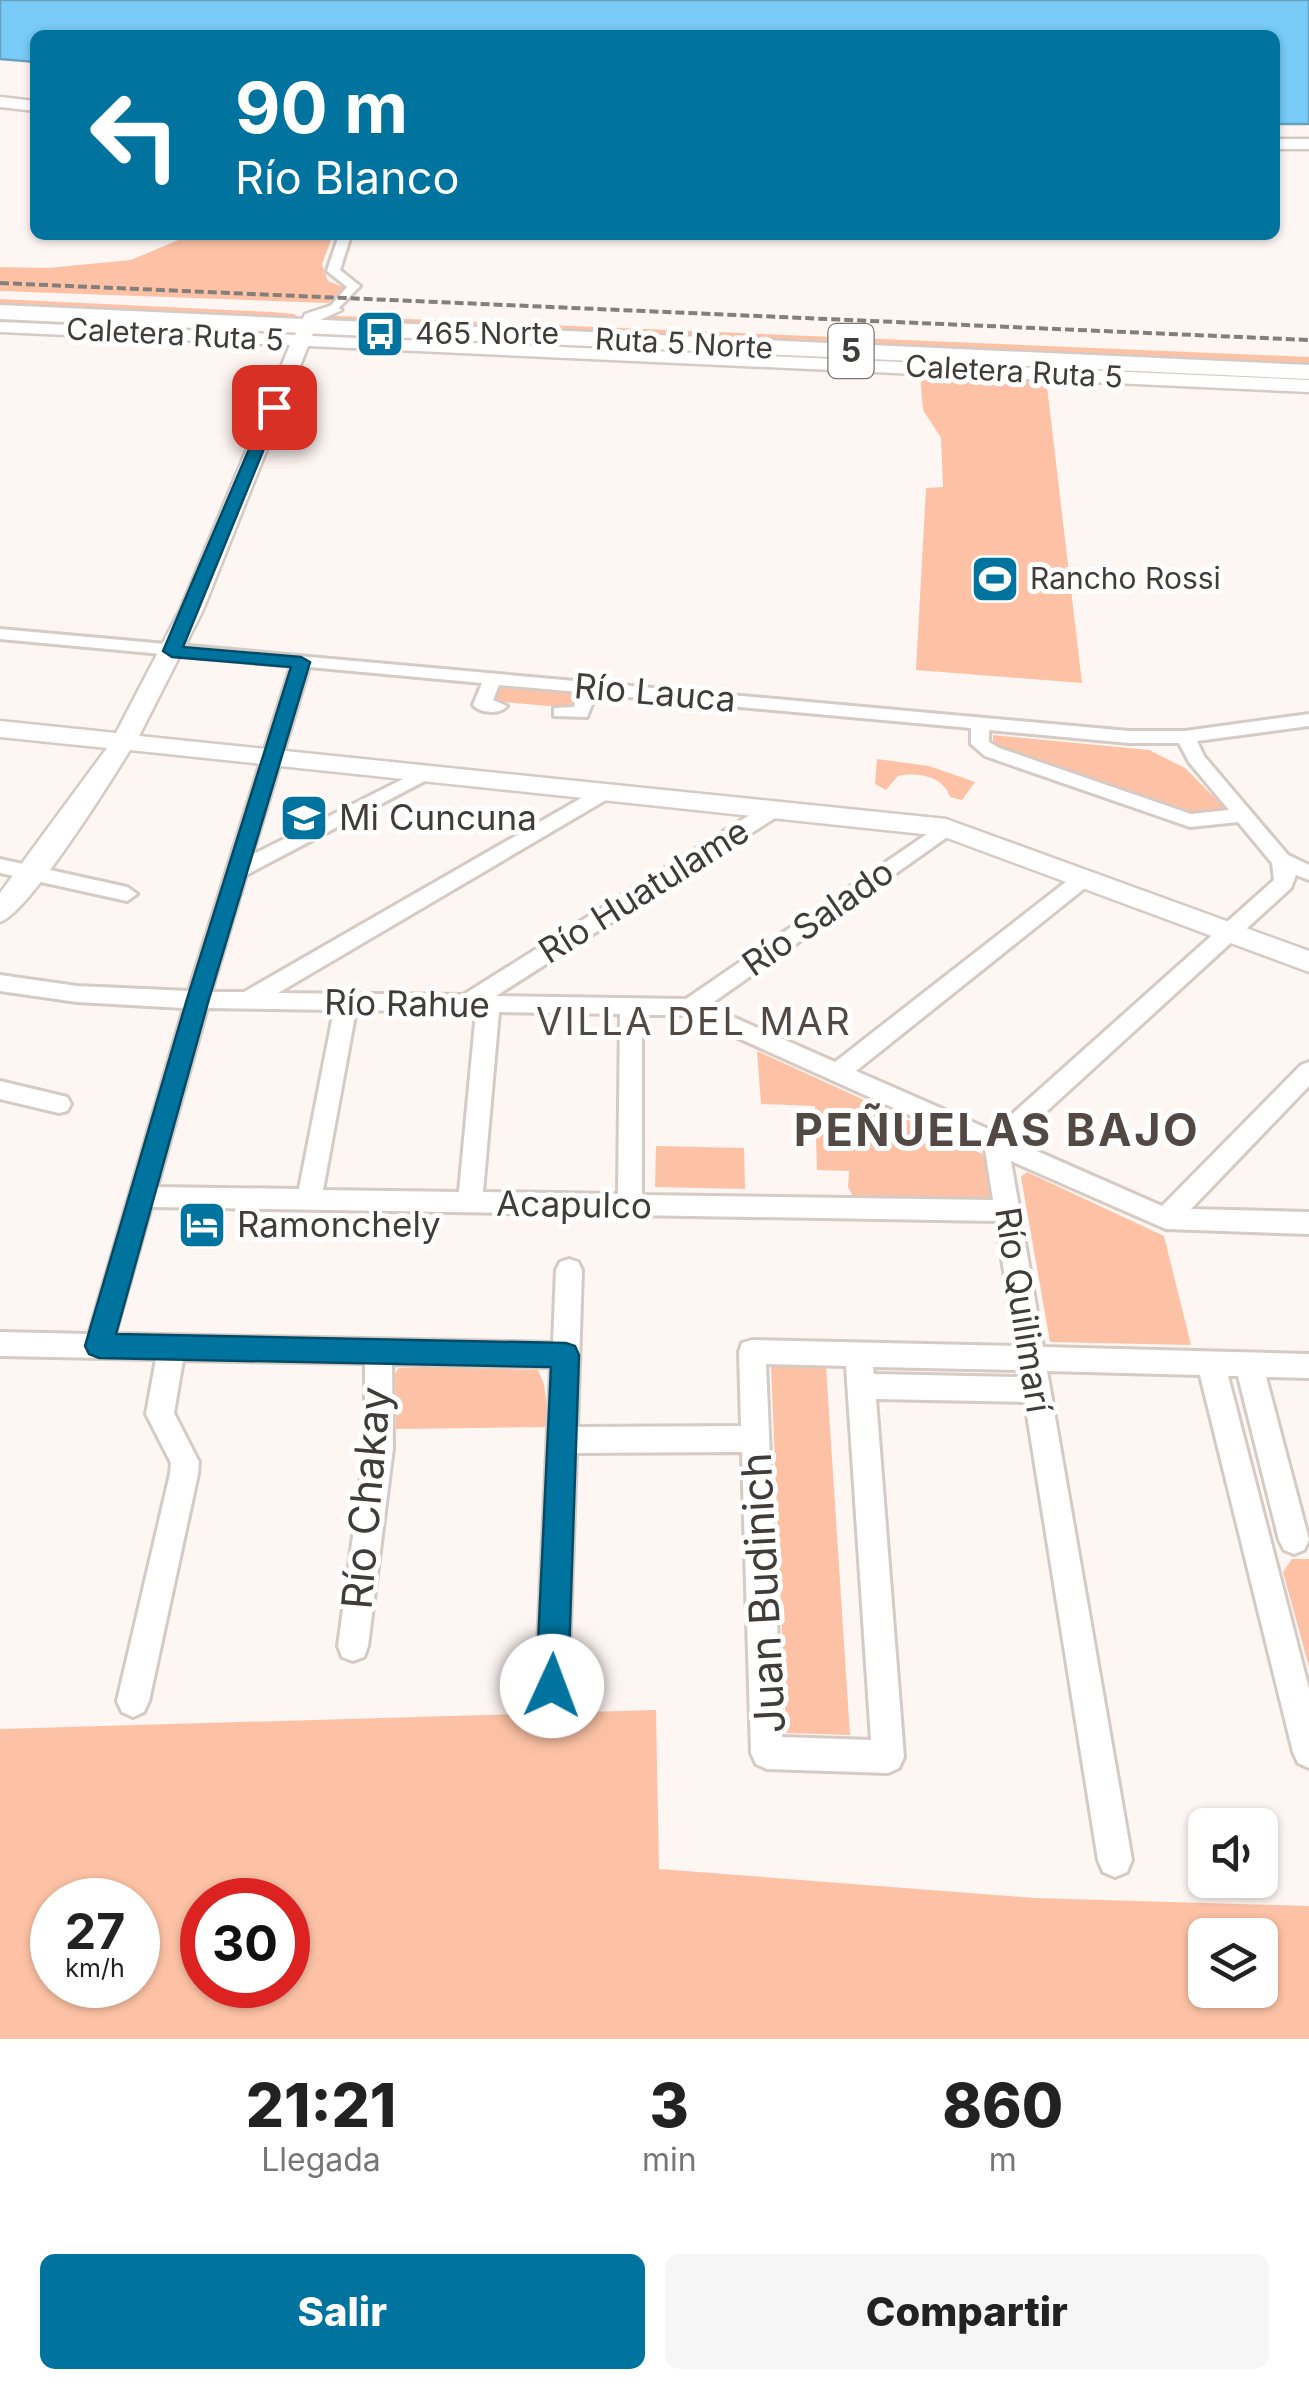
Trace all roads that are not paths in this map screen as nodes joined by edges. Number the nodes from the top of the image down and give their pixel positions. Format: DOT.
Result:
graph roads {
  1 [pos="0,100"];
  2 [pos="30,103"];
  3 [pos="1280,144"];
  4 [pos="1309,144"];
  5 [pos="343,240"];
  6 [pos="0,296"];
  7 [pos="0,312"];
  8 [pos="311,321"];
  9 [pos="0,327"];
  10 [pos="1309,354"];
  11 [pos="1309,372"];
  12 [pos="1309,386"];
  13 [pos="0,634"];
  14 [pos="172,651"];
  15 [pos="301,662"];
  16 [pos="493,679"];
  17 [pos="589,688"];
  18 [pos="743,701"];
  19 [pos="498,706"];
  20 [pos="843,710"];
  21 [pos="560,712"];
  22 [pos="1302,721"];
  23 [pos="738,722"];
  24 [pos="980,726"];
  25 [pos="0,729"];
  26 [pos="840,731"];
  27 [pos="1185,737"];
  28 [pos="1129,738"];
  29 [pos="1309,741"];
  30 [pos="123,742"];
  31 [pos="272,758"];
  32 [pos="428,774"];
  33 [pos="1216,783"];
  34 [pos="604,793"];
  35 [pos="771,810"];
  36 [pos="1243,815"];
  37 [pos="946,828"];
  38 [pos="0,866"];
  39 [pos="237,870"];
  40 [pos="1283,871"];
  41 [pos="31,873"];
  42 [pos="1309,876"];
  43 [pos="1083,879"];
  44 [pos="127,894"];
  45 [pos="0,912"];
  46 [pos="1228,933"];
  47 [pos="1309,962"];
  48 [pos="0,983"];
  49 [pos="198,999"];
  50 [pos="246,1001"];
  51 [pos="346,1002"];
  52 [pos="477,1005"];
  53 [pos="690,1007"];
  54 [pos="631,1008"];
  55 [pos="1309,1072"];
  56 [pos="837,1073"];
  57 [pos="0,1090"];
  58 [pos="59,1104"];
  59 [pos="996,1143"];
  60 [pos="141,1197"];
  61 [pos="309,1200"];
  62 [pos="470,1203"];
  63 [pos="630,1206"];
  64 [pos="1007,1211"];
  65 [pos="1166,1219"];
  66 [pos="1309,1223"];
  67 [pos="569,1270"];
  68 [pos="0,1344"];
  69 [pos="99,1346"];
  70 [pos="172,1347"];
  71 [pos="378,1351"];
  72 [pos="860,1354"];
  73 [pos="566,1355"];
  74 [pos="1032,1358"];
  75 [pos="1211,1363"];
  76 [pos="1249,1364"];
  77 [pos="1309,1366"];
  78 [pos="860,1386"];
  79 [pos="1037,1390"];
  80 [pos="755,1439"];
  81 [pos="562,1440"];
  82 [pos="1254,1539"];
  83 [pos="1302,1540"];
  84 [pos="353,1646"];
  85 [pos="552,1686"];
  86 [pos="133,1701"];
  87 [pos="1309,1752"];
  88 [pos="1115,1860"];
  1 -- 2 [label="main road"];
  3 -- 4 [label="main road"];
  5 -- 8 [label="street"];
  6 -- 8 [label="highway, Ruta 5 Norte / 5"];
  7 -- 8 [label="highway, Ruta 5 Norte / 5"];
  8 -- 9 [label="main road, Caletera Ruta 5"];
  8 -- 10 [label="highway, Ruta 5 Norte / 5"];
  8 -- 11 [label="highway, Ruta 5 Norte / 5"];
  8 -- 12 [label="main road, Caletera Ruta 5"];
  8 -- 14 [label="main road"];
  13 -- 14 [label="street, Río Lauca"];
  14 -- 15 [label="street, Río Lauca"];
  14 -- 30 [label="main road"];
  15 -- 16 [label="street, Río Lauca"];
  15 -- 31 [label="street"];
  16 -- 17 [label="street, Río Lauca"];
  16 -- 19 [label="street"];
  17 -- 18 [label="street, Río Lauca"];
  17 -- 21 [label="street"];
  18 -- 20 [label="street, Río Lauca"];
  18 -- 23 [label="street"];
  20 -- 24 [label="street, Río Lauca"];
  20 -- 26 [label="street"];
  22 -- 27 [label="street, Río Lauca"];
  22 -- 29 [label="street"];
  24 -- 28 [label="street, Río Lauca"];
  24 -- 36 [label="street"];
  25 -- 30 [label="main road"];
  27 -- 28 [label="street, Río Lauca"];
  27 -- 33 [label="street"];
  28 -- 33 [label="street"];
  30 -- 31 [label="main road"];
  30 -- 41 [label="main road"];
  31 -- 32 [label="main road"];
  31 -- 39 [label="street"];
  32 -- 34 [label="main road"];
  32 -- 39 [label="street"];
  33 -- 36 [label="street"];
  34 -- 35 [label="main road"];
  34 -- 50 [label="street"];
  35 -- 37 [label="main road"];
  35 -- 52 [label="street, Río Huatulame"];
  36 -- 40 [label="street"];
  37 -- 43 [label="main road"];
  37 -- 53 [label="street, Río Salado"];
  38 -- 41 [label="street"];
  39 -- 49 [label="street"];
  40 -- 42 [label="street"];
  40 -- 46 [label="street"];
  41 -- 44 [label="street"];
  41 -- 45 [label="main road"];
  43 -- 46 [label="main road"];
  43 -- 56 [label="street"];
  46 -- 47 [label="main road"];
  46 -- 59 [label="street"];
  48 -- 49 [label="street, Río Rahue"];
  49 -- 50 [label="street, Río Rahue"];
  49 -- 60 [label="street"];
  50 -- 51 [label="street, Río Rahue"];
  51 -- 52 [label="street, Río Rahue"];
  51 -- 61 [label="street"];
  52 -- 54 [label="street, Río Rahue"];
  52 -- 62 [label="street"];
  53 -- 54 [label="street, Río Rahue"];
  53 -- 56 [label="street, Río Rahue"];
  54 -- 63 [label="street"];
  55 -- 65 [label="street"];
  56 -- 59 [label="street, Río Rahue"];
  57 -- 58 [label="street"];
  59 -- 64 [label="street, Río Quilimarí"];
  59 -- 65 [label="street, Río Rahue"];
  60 -- 61 [label="street, Acapulco"];
  60 -- 69 [label="street"];
  61 -- 62 [label="street, Acapulco"];
  62 -- 63 [label="street, Acapulco"];
  63 -- 64 [label="street, Acapulco"];
  64 -- 74 [label="street, Río Quilimarí"];
  65 -- 66 [label="street, Río Rahue"];
  67 -- 73 [label="street"];
  68 -- 69 [label="street"];
  69 -- 70 [label="street"];
  70 -- 71 [label="street"];
  70 -- 86 [label="street"];
  71 -- 73 [label="street"];
  71 -- 84 [label="street, Río Chakay"];
  72 -- 74 [label="street, Juan Budinich"];
  72 -- 78 [label="street, Juan Budinich"];
  72 -- 80 [label="street, Juan Budinich"];
  73 -- 81 [label="street"];
  74 -- 75 [label="street, Juan Budinich"];
  74 -- 79 [label="street, Río Quilimarí"];
  75 -- 76 [label="street, Juan Budinich"];
  75 -- 82 [label="street"];
  76 -- 77 [label="street, Juan Budinich"];
  76 -- 83 [label="street"];
  78 -- 79 [label="street"];
  78 -- 80 [label="street, Juan Budinich"];
  79 -- 88 [label="street, Río Quilimarí"];
  80 -- 81 [label="street"];
  81 -- 85 [label="street"];
  82 -- 83 [label="street"];
  82 -- 87 [label="street"];
}
